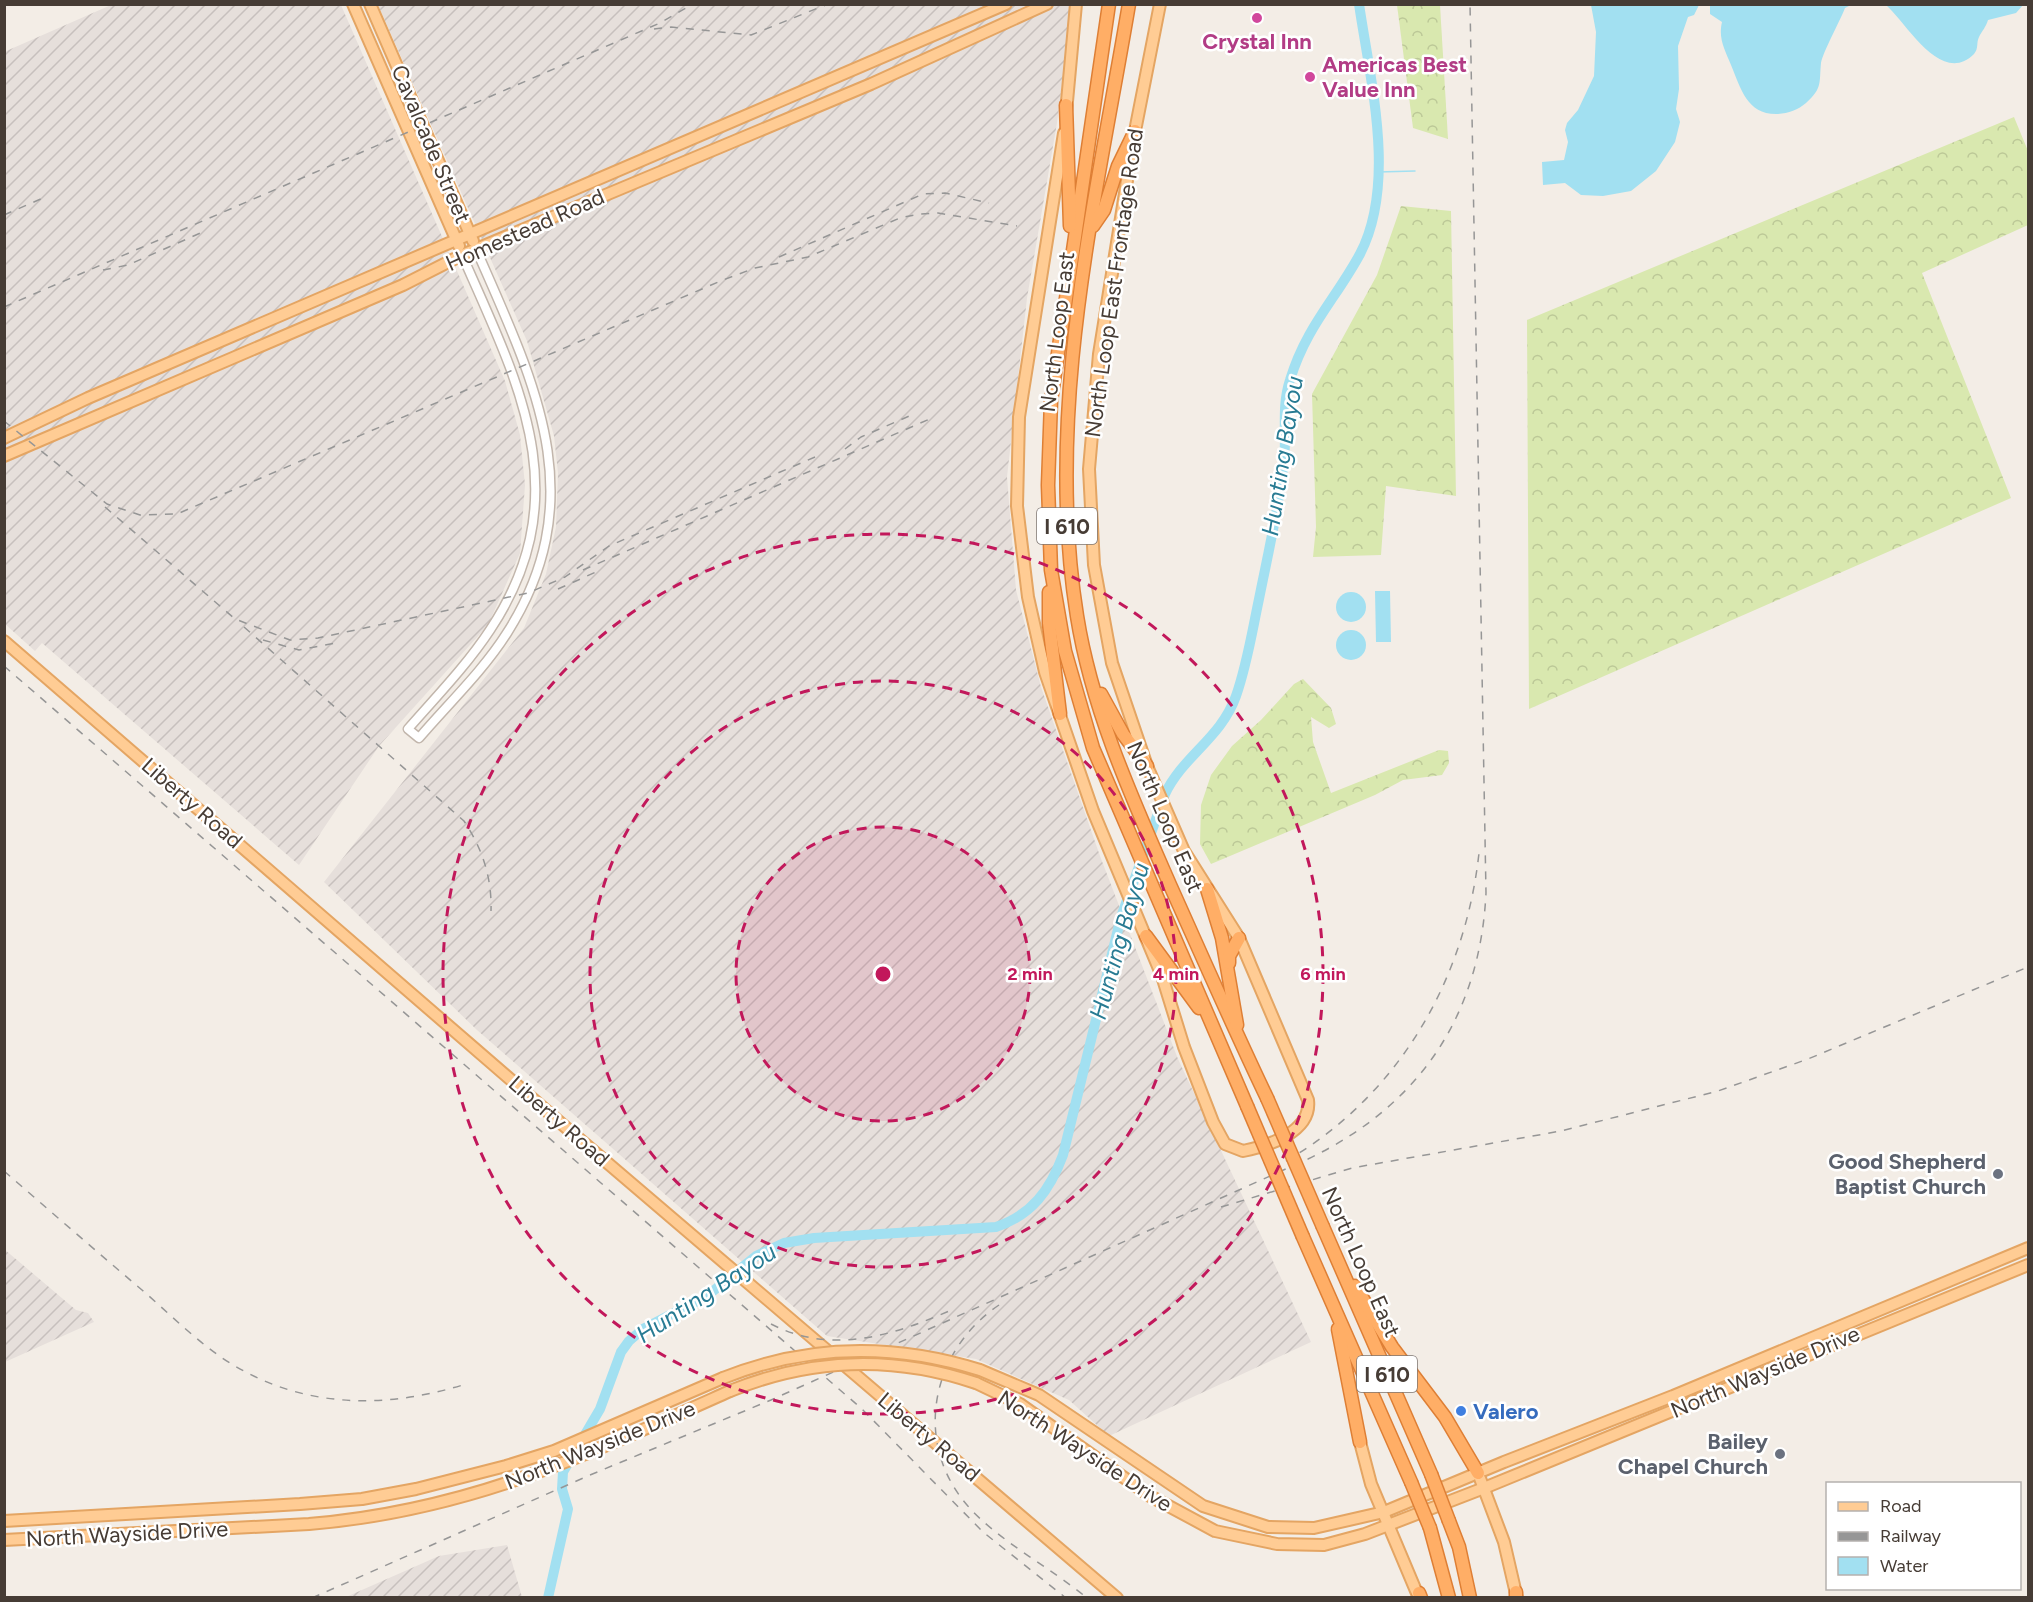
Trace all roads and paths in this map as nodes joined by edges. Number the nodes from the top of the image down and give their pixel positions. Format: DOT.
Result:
graph roads {
  1 [pos="353,4"];
  2 [pos="370,4"];
  3 [pos="1006,4"];
  4 [pos="1047,4"];
  5 [pos="1076,4"];
  6 [pos="1109,4"];
  7 [pos="1129,4"];
  8 [pos="1160,4"];
  9 [pos="946,29"];
  10 [pos="952,46"];
  11 [pos="862,66"];
  12 [pos="871,84"];
  13 [pos="1066,105"];
  14 [pos="741,117"];
  15 [pos="1135,131"];
  16 [pos="750,134"];
  17 [pos="672,148"];
  18 [pos="678,163"];
  19 [pos="570,193"];
  20 [pos="578,207"];
  21 [pos="1091,229"];
  22 [pos="470,235"];
  23 [pos="456,240"];
  24 [pos="476,249"];
  25 [pos="462,255"];
  26 [pos="1071,258"];
  27 [pos="354,285"];
  28 [pos="361,303"];
  29 [pos="289,313"];
  30 [pos="297,331"];
  31 [pos="518,345"];
  32 [pos="504,351"];
  33 [pos="174,361"];
  34 [pos="182,380"];
  35 [pos="88,398"];
  36 [pos="97,417"];
  37 [pos="4,438"];
  38 [pos="4,456"];
  39 [pos="532,524"];
  40 [pos="546,526"];
  41 [pos="1051,570"];
  42 [pos="4,641"];
  43 [pos="1089,670"];
  44 [pos="1060,714"];
  45 [pos="1147,766"];
  46 [pos="1207,889"];
  47 [pos="1146,936"];
  48 [pos="1239,938"];
  49 [pos="1229,970"];
  50 [pos="1212,1027"];
  51 [pos="1240,1042"];
  52 [pos="2028,1248"];
  53 [pos="2028,1265"];
  54 [pos="1344,1275"];
  55 [pos="1334,1310"];
  56 [pos="1360,1442"];
  57 [pos="1478,1473"];
  58 [pos="1484,1488"];
  59 [pos="197,1510"];
  60 [pos="1384,1512"];
  61 [pos="4,1521"];
  62 [pos="1389,1525"];
  63 [pos="198,1531"];
  64 [pos="4,1540"];
  65 [pos="1420,1596"];
  66 [pos="1516,1596"];
  67 [pos="1117,1598"];
  68 [pos="1449,1598"];
  69 [pos="1470,1598"];
  1 -- 23 [label="main road, Cavalcade Street"];
  2 -- 22 [label="main road, Cavalcade Street"];
  3 -- 9 [label="main road, Homestead Road"];
  4 -- 10 [label="main road, Homestead Road"];
  5 -- 13 [label="main road, North Loop East Frontage Road"];
  6 -- 26 [label="highway, North Loop East / I 610"];
  7 -- 21 [label="highway, North Loop East / I 610"];
  8 -- 15 [label="main road, North Loop East Frontage Road"];
  9 -- 10 [label="main road"];
  9 -- 11 [label="main road, Homestead Road"];
  10 -- 12 [label="main road, Homestead Road"];
  11 -- 12 [label="main road"];
  11 -- 14 [label="main road, Homestead Road"];
  12 -- 16 [label="main road, Homestead Road"];
  13 -- 26 [label="highway"];
  13 -- 44 [label="main road, North Loop East Frontage Road"];
  14 -- 16 [label="main road"];
  14 -- 17 [label="main road, Homestead Road"];
  15 -- 21 [label="highway"];
  15 -- 45 [label="main road, North Loop East Frontage Road"];
  16 -- 18 [label="main road, Homestead Road"];
  17 -- 18 [label="main road"];
  17 -- 19 [label="main road, Homestead Road"];
  18 -- 20 [label="main road, Homestead Road"];
  19 -- 20 [label="main road"];
  19 -- 22 [label="main road, Homestead Road"];
  20 -- 24 [label="main road, Homestead Road"];
  21 -- 43 [label="highway, North Loop East / I 610"];
  22 -- 23 [label="main road, Homestead Road"];
  22 -- 24 [label="main road, Cavalcade Street"];
  23 -- 25 [label="main road, Cavalcade Street"];
  23 -- 27 [label="main road, Homestead Road"];
  24 -- 25 [label="main road, Homestead Road"];
  24 -- 31 [label="street, Cavalcade Street"];
  25 -- 28 [label="main road, Homestead Road"];
  25 -- 32 [label="street, Cavalcade Street"];
  26 -- 41 [label="highway, North Loop East / I 610"];
  27 -- 28 [label="main road"];
  27 -- 29 [label="main road, Homestead Road"];
  28 -- 30 [label="main road, Homestead Road"];
  29 -- 30 [label="main road"];
  29 -- 33 [label="main road, Homestead Road"];
  30 -- 34 [label="main road, Homestead Road"];
  31 -- 32 [label="street"];
  31 -- 40 [label="street, Cavalcade Street"];
  32 -- 39 [label="street, Cavalcade Street"];
  33 -- 34 [label="main road"];
  33 -- 35 [label="main road, Homestead Road"];
  34 -- 36 [label="main road, Homestead Road"];
  35 -- 36 [label="main road"];
  35 -- 37 [label="main road, Homestead Road"];
  36 -- 38 [label="main road, Homestead Road"];
  39 -- 40 [label="street"];
  39 -- 40 [label="street, Cavalcade Street"];
  41 -- 44 [label="highway"];
  41 -- 50 [label="highway, North Loop East / I 610"];
  42 -- 67 [label="main road, Liberty Road"];
  43 -- 45 [label="highway"];
  43 -- 51 [label="highway, North Loop East / I 610"];
  44 -- 47 [label="main road, North Loop East Frontage Road"];
  45 -- 46 [label="main road, North Loop East Frontage Road"];
  46 -- 48 [label="main road, North Loop East Frontage Road"];
  46 -- 49 [label="highway"];
  47 -- 48 [label="main road, North Loop East Frontage Road"];
  47 -- 50 [label="highway"];
  48 -- 49 [label="highway"];
  49 -- 51 [label="highway"];
  50 -- 55 [label="highway, North Loop East / I 610, bridge"];
  51 -- 54 [label="highway, North Loop East / I 610, bridge"];
  52 -- 57 [label="main road, North Wayside Drive"];
  53 -- 58 [label="main road, North Wayside Drive"];
  54 -- 57 [label="highway"];
  54 -- 69 [label="highway, North Loop East / I 610, bridge"];
  55 -- 56 [label="highway"];
  55 -- 68 [label="highway, North Loop East / I 610, bridge"];
  56 -- 60 [label="main road"];
  57 -- 58 [label="main road"];
  57 -- 60 [label="main road, North Wayside Drive"];
  58 -- 62 [label="main road, North Wayside Drive"];
  58 -- 66 [label="main road"];
  59 -- 60 [label="main road, North Wayside Drive, bridge"];
  59 -- 61 [label="main road, North Wayside Drive"];
  59 -- 63 [label="main road"];
  60 -- 62 [label="main road"];
  62 -- 63 [label="main road, North Wayside Drive, bridge"];
  62 -- 65 [label="main road"];
  63 -- 64 [label="main road, North Wayside Drive"];
}
